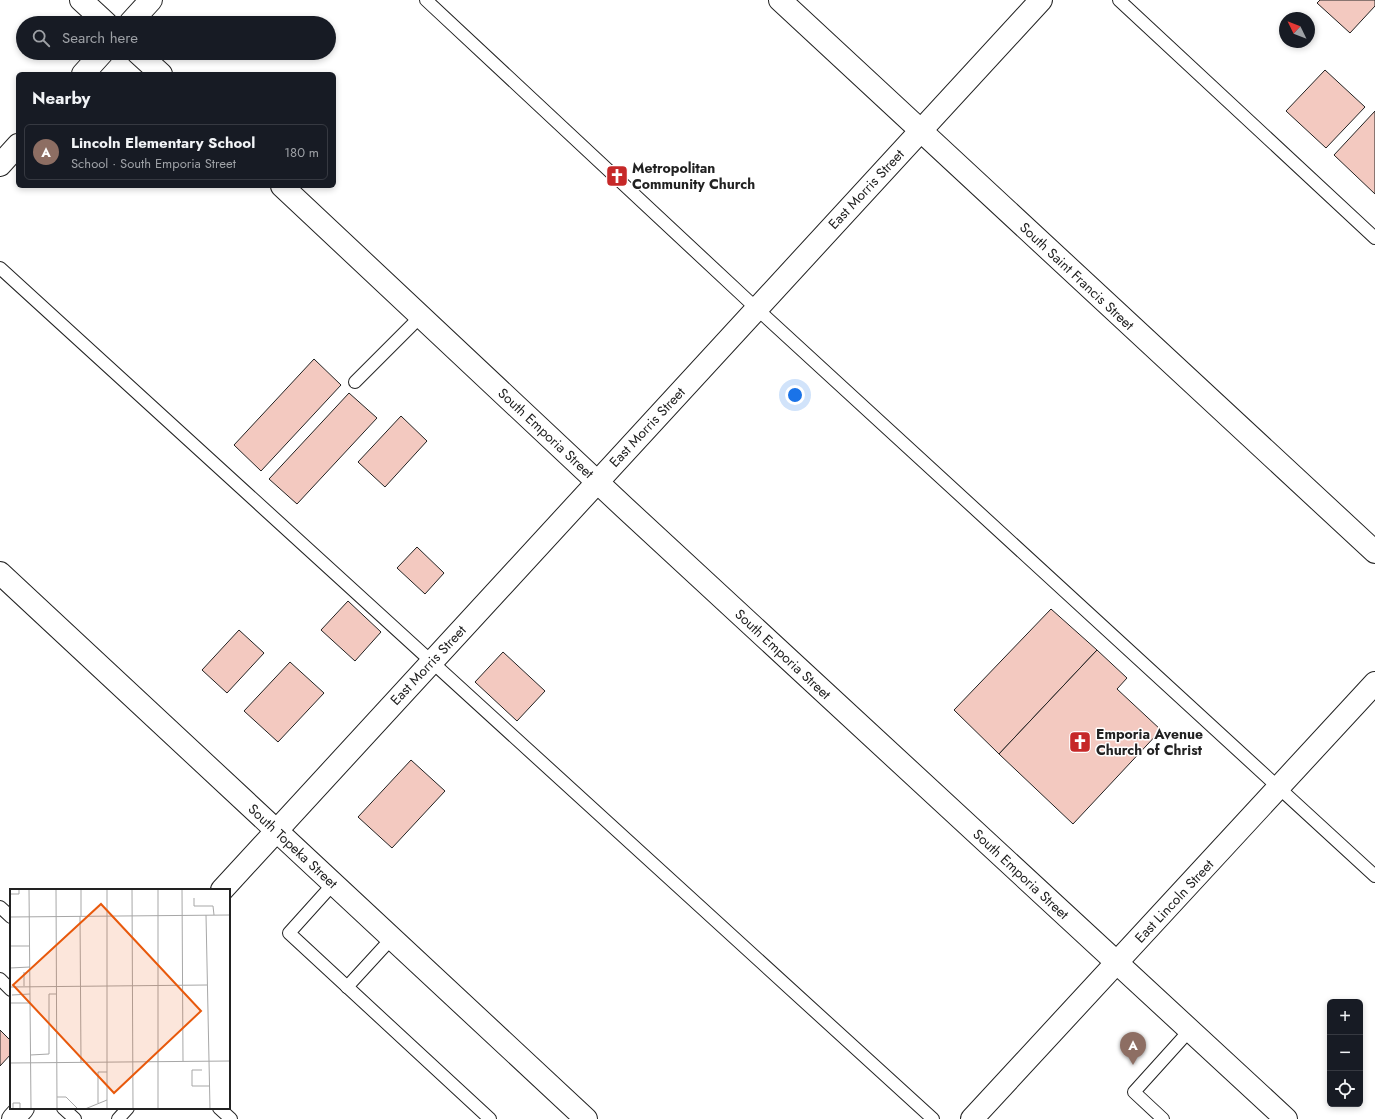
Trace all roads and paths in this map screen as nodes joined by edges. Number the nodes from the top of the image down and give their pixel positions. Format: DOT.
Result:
graph roads {
  1 [pos="81,0"];
  2 [pos="151,0"];
  3 [pos="426,0"];
  4 [pos="780,0"];
  5 [pos="1041,0"];
  6 [pos="1119,0"];
  7 [pos="98,16"];
  8 [pos="136,16"];
  9 [pos="96,60"];
  10 [pos="146,60"];
  11 [pos="85,72"];
  12 [pos="159,72"];
  13 [pos="920,130"];
  14 [pos="16,147"];
  15 [pos="0,165"];
  16 [pos="284,188"];
  17 [pos="1375,238"];
  18 [pos="0,268"];
  19 [pos="756,308"];
  20 [pos="421,316"];
  21 [pos="356,382"];
  22 [pos="596,481"];
  23 [pos="1375,552"];
  24 [pos="0,573"];
  25 [pos="432,661"];
  26 [pos="1375,683"];
  27 [pos="1280,787"];
  28 [pos="277,830"];
  29 [pos="1375,876"];
  30 [pos="334,883"];
  31 [pos="223,889"];
  32 [pos="0,907"];
  33 [pos="10,916"];
  34 [pos="392,938"];
  35 [pos="1116,963"];
  36 [pos="0,980"];
  37 [pos="347,987"];
  38 [pos="10,989"];
  39 [pos="1190,1030"];
  40 [pos="22,1109"];
  41 [pos="64,1109"];
  42 [pos="127,1109"];
  43 [pos="220,1109"];
  44 [pos="229,1118"];
  45 [pos="13,1119"];
  46 [pos="75,1119"];
  47 [pos="118,1119"];
  48 [pos="490,1119"];
  49 [pos="586,1119"];
  50 [pos="933,1119"];
  51 [pos="972,1119"];
  52 [pos="1163,1119"];
  53 [pos="1286,1119"];
  1 -- 7 [label="street"];
  2 -- 8 [label="street"];
  3 -- 19 [label="lane"];
  4 -- 13 [label="street, South Saint Francis Street"];
  5 -- 13 [label="street, East Morris Street"];
  6 -- 17 [label="lane"];
  9 -- 11 [label="street"];
  10 -- 12 [label="street"];
  13 -- 19 [label="street, East Morris Street"];
  13 -- 23 [label="street, South Saint Francis Street"];
  14 -- 15 [label="street"];
  16 -- 20 [label="street, South Emporia Street"];
  18 -- 25 [label="lane"];
  19 -- 22 [label="street, East Morris Street"];
  19 -- 27 [label="lane"];
  20 -- 21 [label="lane"];
  20 -- 22 [label="street, South Emporia Street"];
  22 -- 25 [label="street, East Morris Street"];
  22 -- 35 [label="street, South Emporia Street"];
  24 -- 28 [label="street, South Topeka Street"];
  25 -- 28 [label="street, East Morris Street"];
  25 -- 50 [label="lane"];
  26 -- 27 [label="street, East Lincoln Street"];
  27 -- 29 [label="lane"];
  27 -- 35 [label="street, East Lincoln Street"];
  28 -- 30 [label="street, South Topeka Street"];
  28 -- 31 [label="street, East Morris Street"];
  30 -- 34 [label="street, South Topeka Street"];
  30 -- 37 [label="lane"];
  32 -- 33 [label="lane"];
  34 -- 37 [label="lane"];
  34 -- 49 [label="street, South Topeka Street"];
  35 -- 39 [label="street, South Emporia Street"];
  35 -- 51 [label="street, East Lincoln Street"];
  36 -- 38 [label="lane"];
  37 -- 48 [label="lane"];
  39 -- 52 [label="lane"];
  39 -- 53 [label="street, South Emporia Street"];
  40 -- 45 [label="street"];
  41 -- 46 [label="lane"];
  42 -- 47 [label="lane"];
  43 -- 44 [label="lane"];
}
